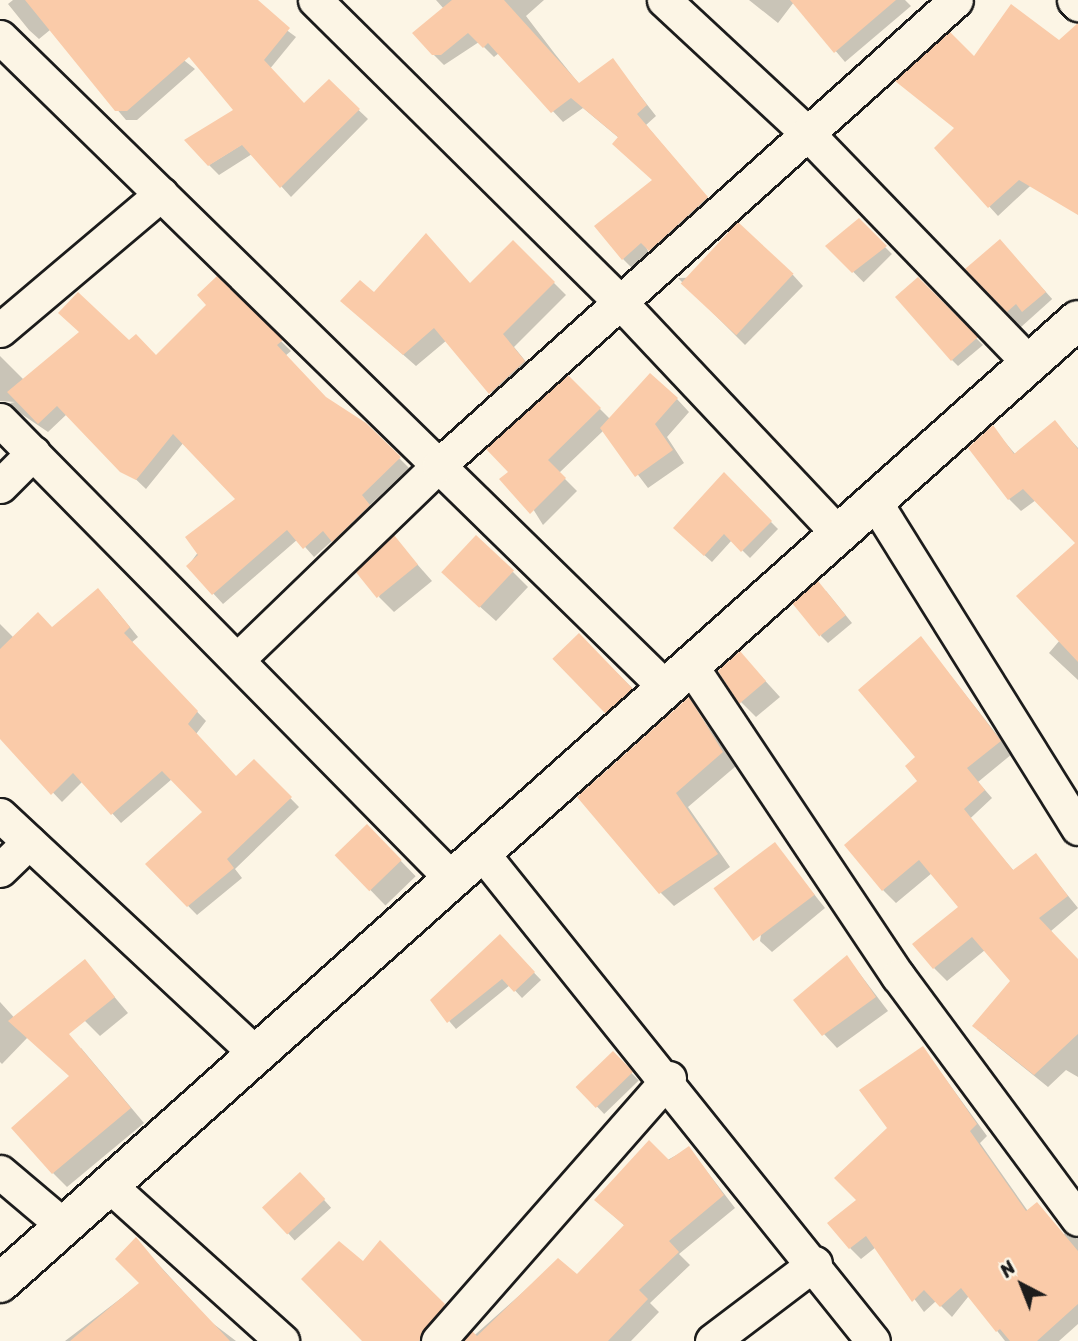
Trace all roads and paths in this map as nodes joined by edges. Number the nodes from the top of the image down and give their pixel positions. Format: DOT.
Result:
graph roads {
  1 [pos="315,0"];
  2 [pos="664,0"];
  3 [pos="956,0"];
  4 [pos="1074,0"];
  5 [pos="1078,4"];
  6 [pos="0,37"];
  7 [pos="807,133"];
  8 [pos="161,194"];
  9 [pos="620,302"];
  10 [pos="1078,320"];
  11 [pos="0,330"];
  12 [pos="1030,364"];
  13 [pos="0,420"];
  14 [pos="33,453"];
  15 [pos="439,465"];
  16 [pos="0,486"];
  17 [pos="875,502"];
  18 [pos="839,534"];
  19 [pos="239,658"];
  20 [pos="679,677"];
  21 [pos="0,815"];
  22 [pos="1078,828"];
  23 [pos="29,842"];
  24 [pos="482,853"];
  25 [pos="0,870"];
  26 [pos="452,879"];
  27 [pos="256,1054"];
  28 [pos="669,1078"];
  29 [pos="0,1172"];
  30 [pos="109,1185"];
  31 [pos="1078,1219"];
  32 [pos="64,1226"];
  33 [pos="816,1263"];
  34 [pos="0,1283"];
  35 [pos="282,1341"];
  36 [pos="438,1341"];
  37 [pos="712,1341"];
  38 [pos="873,1341"];
  1 -- 9 [label="street"];
  2 -- 7 [label="street"];
  3 -- 7 [label="street"];
  4 -- 5 [label="street"];
  6 -- 8 [label="street"];
  7 -- 9 [label="street"];
  7 -- 12 [label="street"];
  8 -- 11 [label="street"];
  8 -- 15 [label="street"];
  9 -- 15 [label="street"];
  9 -- 18 [label="street"];
  10 -- 12 [label="street"];
  12 -- 17 [label="street"];
  13 -- 14 [label="street"];
  14 -- 16 [label="street"];
  14 -- 19 [label="street"];
  15 -- 19 [label="street"];
  15 -- 20 [label="street"];
  17 -- 18 [label="street"];
  17 -- 22 [label="street"];
  18 -- 20 [label="street"];
  19 -- 26 [label="street"];
  20 -- 24 [label="street"];
  20 -- 31 [label="street"];
  21 -- 23 [label="street"];
  23 -- 25 [label="street"];
  23 -- 27 [label="street"];
  24 -- 26 [label="street"];
  24 -- 28 [label="street"];
  26 -- 27 [label="street"];
  27 -- 30 [label="street"];
  28 -- 33 [label="street"];
  28 -- 36 [label="street"];
  29 -- 32 [label="street"];
  30 -- 32 [label="street"];
  30 -- 35 [label="street"];
  32 -- 34 [label="street"];
  33 -- 37 [label="street"];
  33 -- 38 [label="street"];
}
